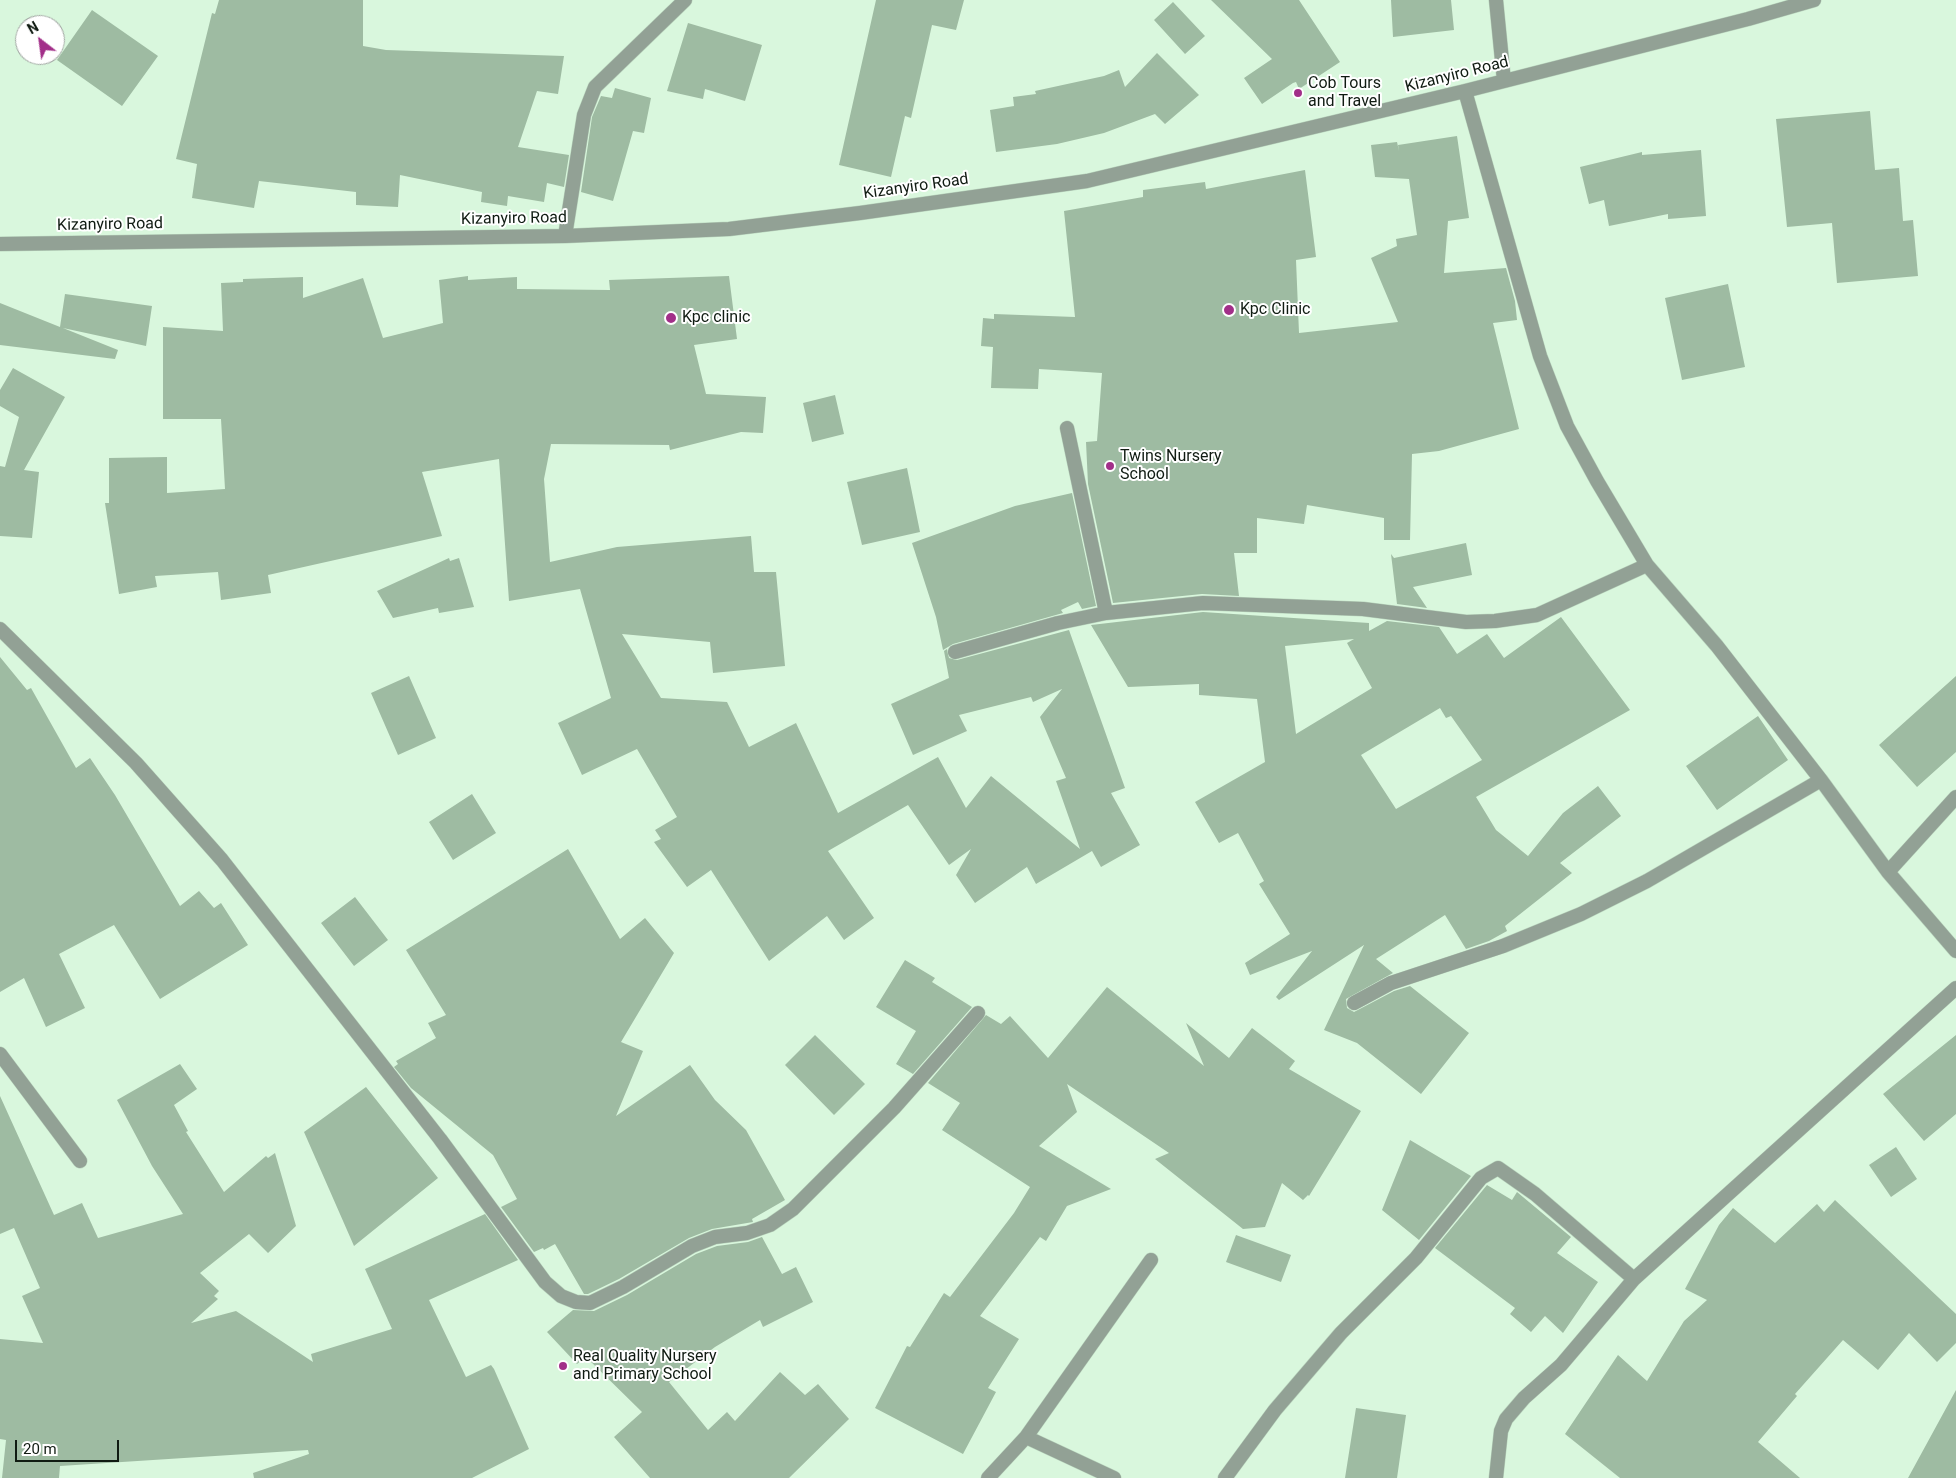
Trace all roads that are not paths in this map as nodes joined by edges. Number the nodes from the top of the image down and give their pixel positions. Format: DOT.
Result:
graph roads {
  1 [pos="686,0"];
  2 [pos="1496,0"];
  3 [pos="1814,0"];
  4 [pos="1504,82"];
  5 [pos="1465,91"];
  6 [pos="565,236"];
  7 [pos="0,244"];
  8 [pos="1067,428"];
  9 [pos="1647,565"];
  10 [pos="1106,613"];
  11 [pos="0,629"];
  12 [pos="955,652"];
  13 [pos="1821,780"];
  14 [pos="1956,797"];
  15 [pos="1888,872"];
  16 [pos="1956,951"];
  17 [pos="1956,988"];
  18 [pos="1354,1003"];
  19 [pos="978,1013"];
  20 [pos="0,1054"];
  21 [pos="80,1161"];
  22 [pos="1151,1260"];
  23 [pos="1634,1279"];
  24 [pos="1026,1437"];
  25 [pos="988,1478"];
  26 [pos="1114,1478"];
  27 [pos="1225,1478"];
  28 [pos="1496,1478"];
  1 -- 6 [label="street"];
  2 -- 4 [label="street"];
  3 -- 4 [label="street, Kizanyiro Road"];
  4 -- 5 [label="street, Kizanyiro Road"];
  5 -- 6 [label="street, Kizanyiro Road"];
  5 -- 9 [label="street"];
  6 -- 7 [label="street, Kizanyiro Road"];
  8 -- 10 [label="street"];
  9 -- 10 [label="street"];
  9 -- 13 [label="street"];
  10 -- 12 [label="street"];
  11 -- 19 [label="street"];
  13 -- 15 [label="street"];
  13 -- 18 [label="street"];
  14 -- 15 [label="street"];
  15 -- 16 [label="street"];
  17 -- 23 [label="street"];
  20 -- 21 [label="street"];
  22 -- 24 [label="street"];
  23 -- 27 [label="street"];
  23 -- 28 [label="street"];
  24 -- 25 [label="street"];
  24 -- 26 [label="street"];
}
